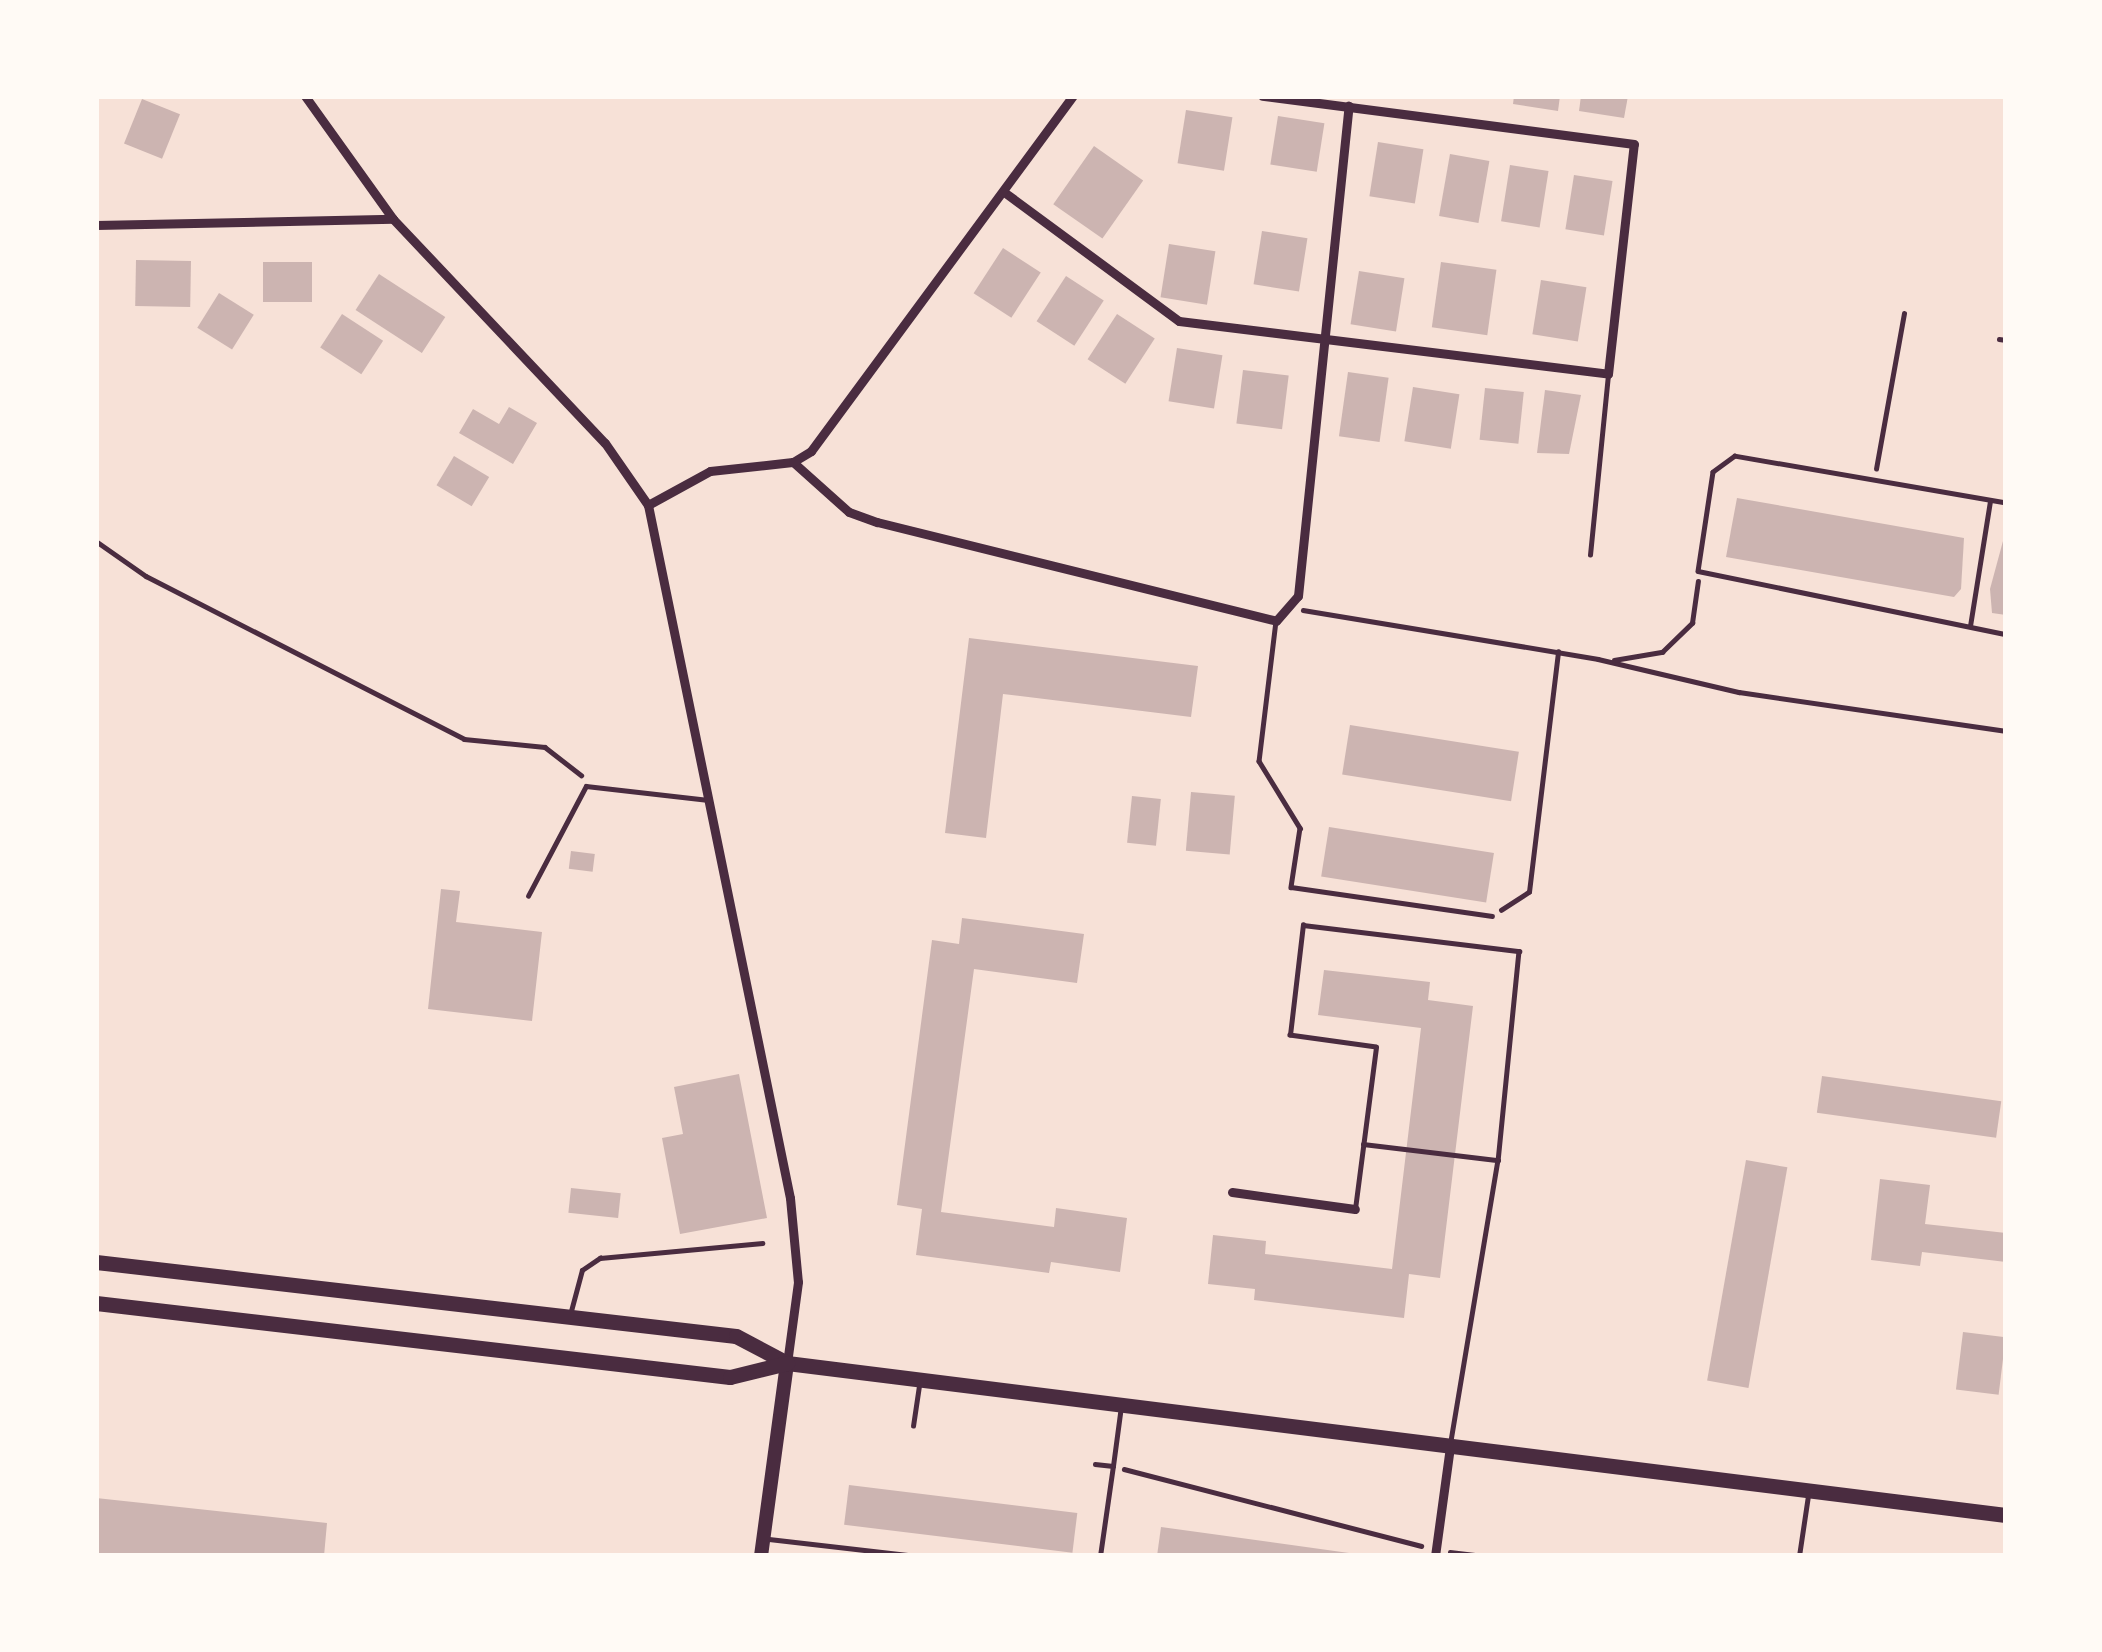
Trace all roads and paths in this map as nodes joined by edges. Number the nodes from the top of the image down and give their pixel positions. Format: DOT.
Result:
graph roads {
  1 [pos="305,96"];
  2 [pos="1073,96"];
  3 [pos="1262,96"];
  4 [pos="1350,101"];
  5 [pos="1004,192"];
  6 [pos="393,219"];
  7 [pos="96,226"];
  8 [pos="1904,314"];
  9 [pos="1318,344"];
  10 [pos="1608,374"];
  11 [pos="794,462"];
  12 [pos="1874,480"];
  13 [pos="1990,501"];
  14 [pos="2006,503"];
  15 [pos="647,505"];
  16 [pos="96,541"];
  17 [pos="1590,555"];
  18 [pos="1699,576"];
  19 [pos="1287,608"];
  20 [pos="1276,621"];
  21 [pos="1970,627"];
  22 [pos="2006,634"];
  23 [pos="1558,652"];
  24 [pos="1608,661"];
  25 [pos="2006,731"];
  26 [pos="586,786"];
  27 [pos="709,800"];
  28 [pos="528,896"];
  29 [pos="1492,916"];
  30 [pos="1363,1144"];
  31 [pos="1498,1160"];
  32 [pos="1232,1192"];
  33 [pos="1355,1209"];
  34 [pos="762,1243"];
  35 [pos="96,1262"];
  36 [pos="96,1303"];
  37 [pos="569,1316"];
  38 [pos="787,1363"];
  39 [pos="920,1380"];
  40 [pos="1121,1405"];
  41 [pos="913,1426"];
  42 [pos="1450,1446"];
  43 [pos="1095,1464"];
  44 [pos="1113,1466"];
  45 [pos="1808,1490"];
  46 [pos="2006,1515"];
  47 [pos="763,1538"];
  48 [pos="1436,1553"];
  49 [pos="761,1556"];
  50 [pos="916,1556"];
  51 [pos="1100,1556"];
  52 [pos="1484,1556"];
  53 [pos="1799,1556"];
  1 -- 6 [label="street"];
  2 -- 5 [label="street"];
  3 -- 4 [label="street"];
  4 -- 9 [label="street"];
  4 -- 10 [label="street"];
  5 -- 9 [label="street"];
  5 -- 11 [label="street"];
  6 -- 7 [label="street"];
  6 -- 15 [label="street"];
  8 -- 12 [label="path"];
  9 -- 10 [label="street"];
  9 -- 19 [label="street"];
  10 -- 17 [label="lane"];
  11 -- 15 [label="street"];
  11 -- 20 [label="street"];
  12 -- 13 [label="lane"];
  12 -- 18 [label="lane"];
  13 -- 14 [label="lane"];
  13 -- 21 [label="lane"];
  15 -- 27 [label="street"];
  16 -- 26 [label="path"];
  18 -- 21 [label="lane"];
  18 -- 24 [label="path"];
  19 -- 20 [label="street"];
  19 -- 23 [label="path"];
  20 -- 29 [label="lane"];
  21 -- 22 [label="lane"];
  23 -- 24 [label="path"];
  23 -- 29 [label="path"];
  24 -- 25 [label="path"];
  26 -- 27 [label="lane"];
  26 -- 28 [label="lane"];
  27 -- 38 [label="street"];
  30 -- 31 [label="lane"];
  30 -- 31 [label="lane"];
  30 -- 33 [label="lane"];
  31 -- 42 [label="lane"];
  32 -- 33 [label="street"];
  34 -- 37 [label="lane"];
  35 -- 37 [label="highway"];
  36 -- 38 [label="highway"];
  37 -- 38 [label="highway"];
  38 -- 39 [label="highway"];
  38 -- 47 [label="main road"];
  39 -- 40 [label="highway"];
  39 -- 41 [label="lane"];
  40 -- 42 [label="highway"];
  40 -- 44 [label="lane"];
  42 -- 45 [label="highway"];
  42 -- 48 [label="street"];
  43 -- 44 [label="lane"];
  44 -- 48 [label="path"];
  44 -- 51 [label="lane"];
  45 -- 46 [label="highway"];
  45 -- 53 [label="lane"];
  47 -- 49 [label="main road"];
  47 -- 50 [label="lane"];
  48 -- 52 [label="path"];
}
